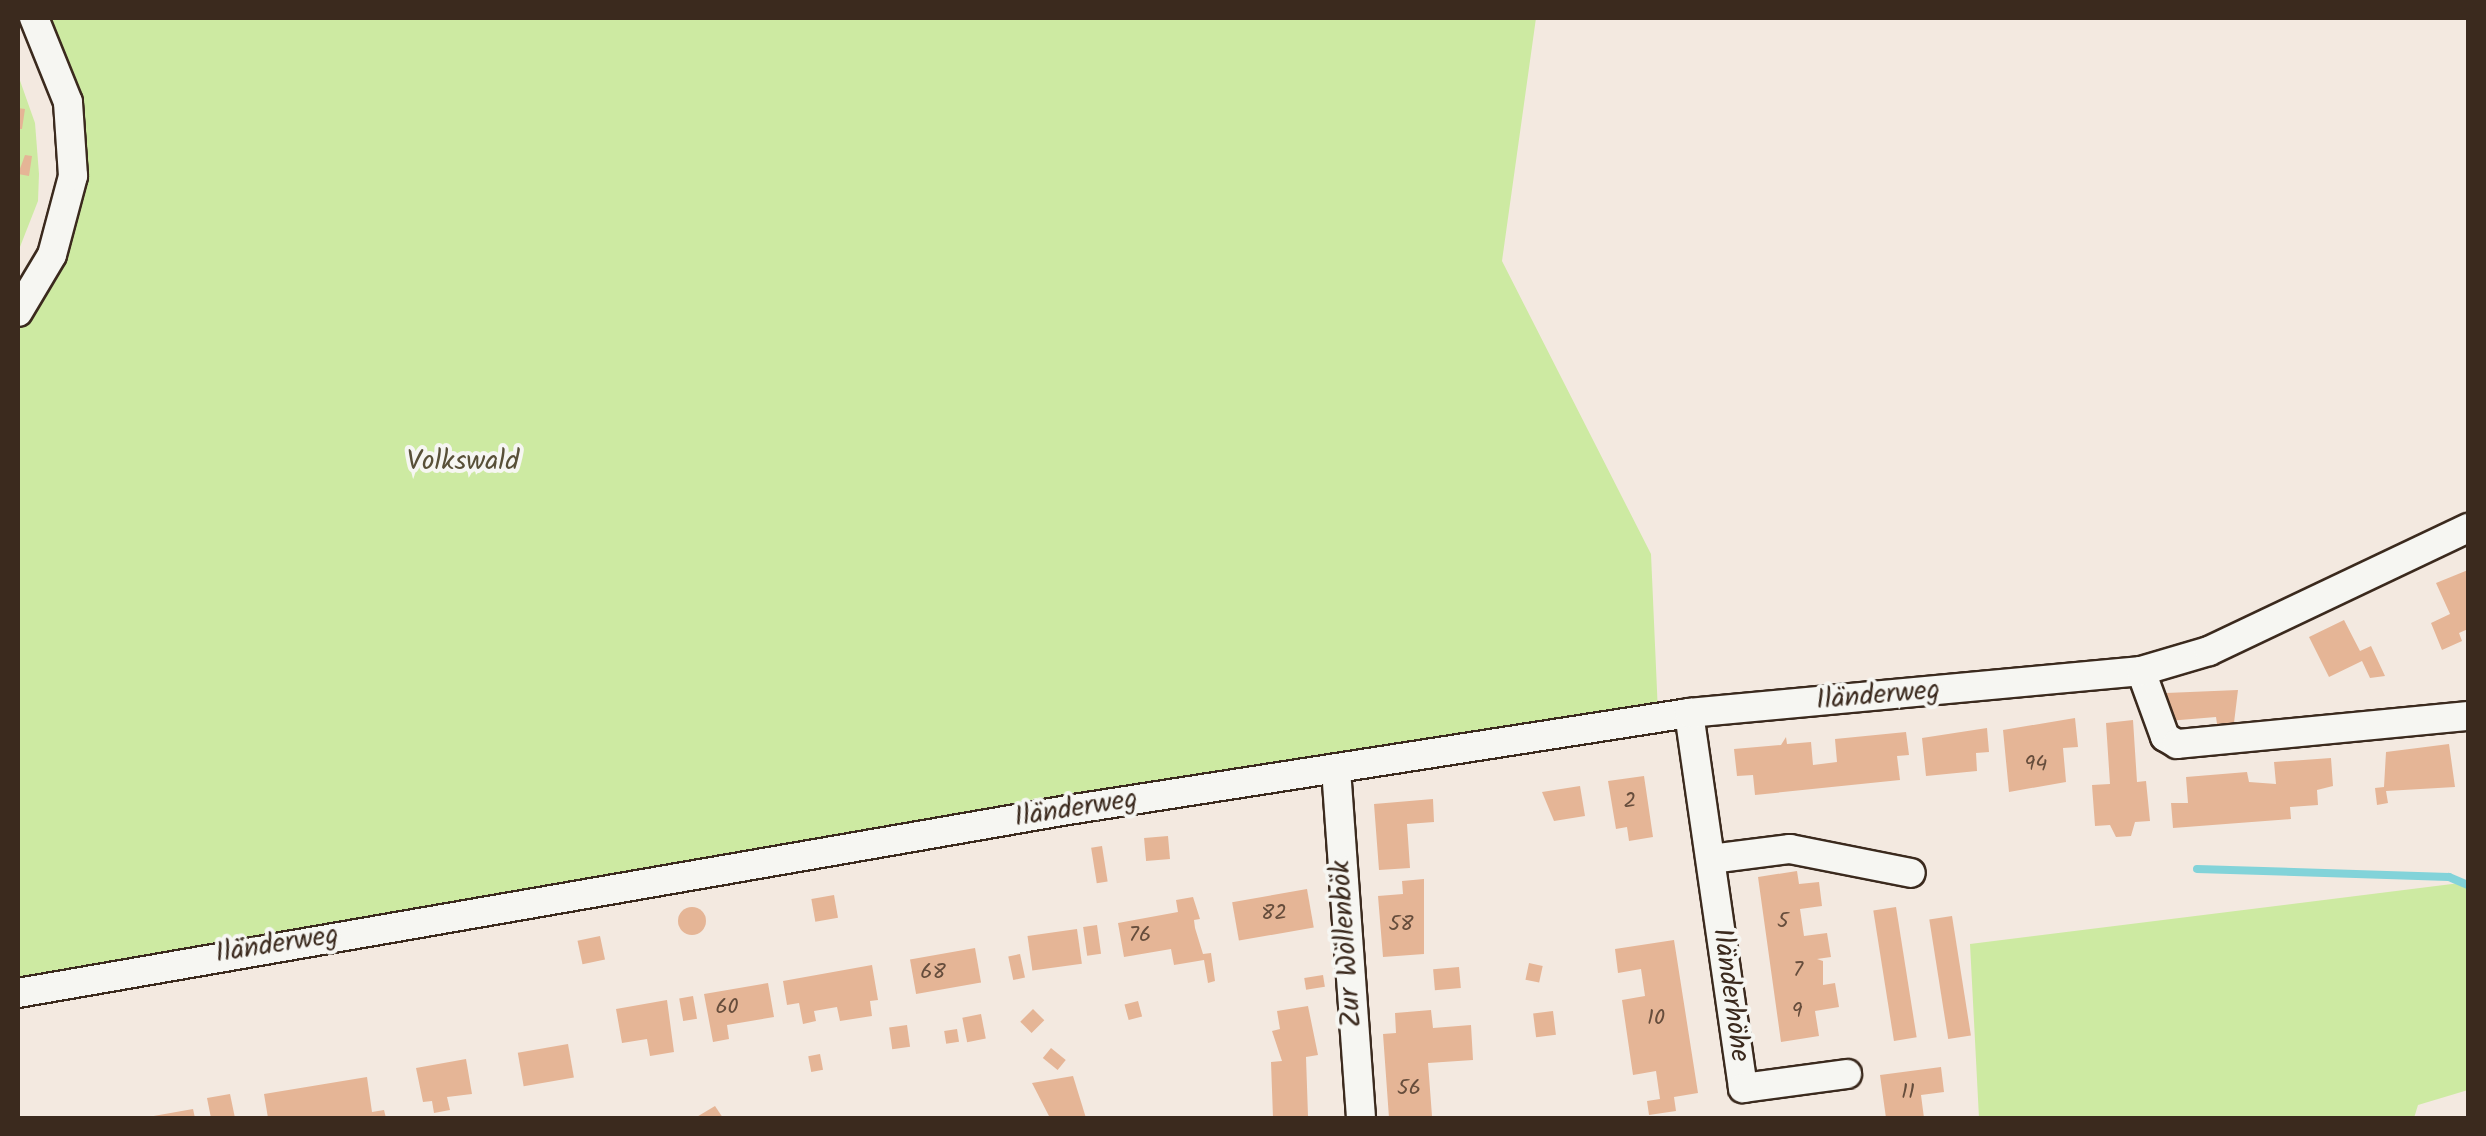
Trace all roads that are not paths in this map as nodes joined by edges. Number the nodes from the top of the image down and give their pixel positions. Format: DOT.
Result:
graph roads {
  1 [pos="34,18"];
  2 [pos="18,312"];
  3 [pos="2468,528"];
  4 [pos="2141,672"];
  5 [pos="1689,712"];
  6 [pos="2468,716"];
  7 [pos="1336,769"];
  8 [pos="1710,859"];
  9 [pos="1911,873"];
  10 [pos="18,993"];
  11 [pos="1846,1074"];
  12 [pos="1361,1118"];
  1 -- 2 [label="street"];
  3 -- 4 [label="street, Iländerweg"];
  4 -- 5 [label="street, Iländerweg"];
  4 -- 6 [label="street"];
  5 -- 7 [label="street, Iländerweg"];
  5 -- 8 [label="street, Iländerhöhe"];
  7 -- 10 [label="street, Iländerweg"];
  7 -- 12 [label="street, Zur Wöllenbök"];
  8 -- 9 [label="street"];
  8 -- 11 [label="street, Iländerhöhe"];
}
